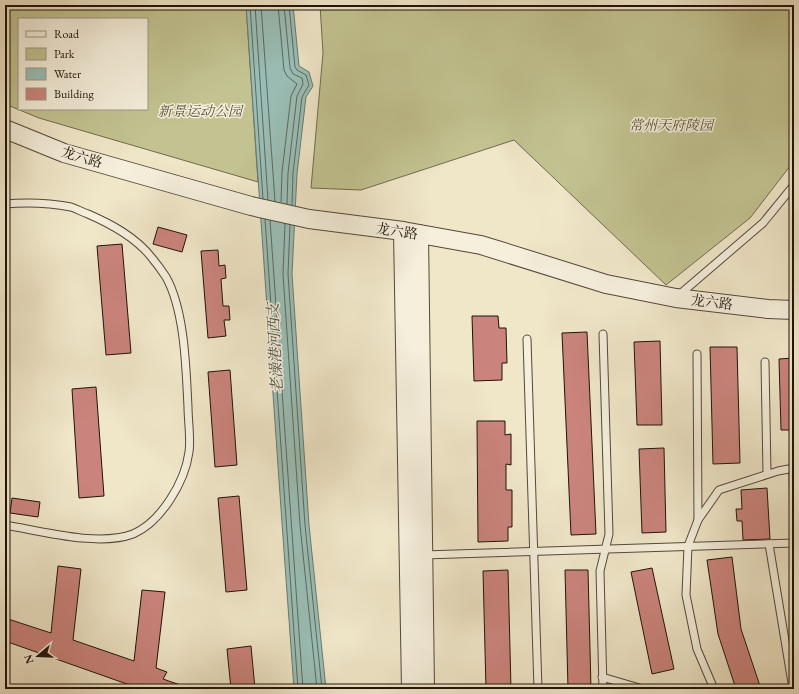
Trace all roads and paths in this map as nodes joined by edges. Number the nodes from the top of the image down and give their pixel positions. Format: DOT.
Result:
graph roads {
  1 [pos="5,129"];
  2 [pos="794,185"];
  3 [pos="5,204"];
  4 [pos="411,232"];
  5 [pos="676,298"];
  6 [pos="794,310"];
  7 [pos="603,334"];
  8 [pos="527,339"];
  9 [pos="697,354"];
  10 [pos="765,362"];
  11 [pos="793,469"];
  12 [pos="767,474"];
  13 [pos="698,520"];
  14 [pos="794,522"];
  15 [pos="5,525"];
  16 [pos="794,543"];
  17 [pos="769,544"];
  18 [pos="688,546"];
  19 [pos="605,549"];
  20 [pos="534,552"];
  21 [pos="423,555"];
  22 [pos="602,676"];
  23 [pos="411,689"];
  24 [pos="425,689"];
  25 [pos="538,689"];
  26 [pos="603,689"];
  27 [pos="643,689"];
  28 [pos="714,689"];
  29 [pos="793,689"];
  1 -- 4 [label="street, 龙六路"];
  2 -- 5 [label="lane"];
  3 -- 15 [label="lane"];
  4 -- 5 [label="street, 龙六路"];
  4 -- 21 [label="street"];
  4 -- 23 [label="street"];
  5 -- 6 [label="street, 龙六路"];
  7 -- 19 [label="lane"];
  8 -- 20 [label="lane"];
  9 -- 13 [label="lane"];
  10 -- 12 [label="lane"];
  11 -- 12 [label="lane"];
  11 -- 14 [label="lane"];
  12 -- 13 [label="lane"];
  13 -- 18 [label="lane"];
  16 -- 17 [label="lane"];
  17 -- 18 [label="lane"];
  17 -- 29 [label="lane"];
  18 -- 19 [label="lane"];
  18 -- 28 [label="lane"];
  19 -- 20 [label="lane"];
  19 -- 22 [label="lane"];
  20 -- 21 [label="lane"];
  20 -- 25 [label="lane"];
  21 -- 24 [label="street"];
  22 -- 26 [label="lane"];
  22 -- 27 [label="lane"];
}
